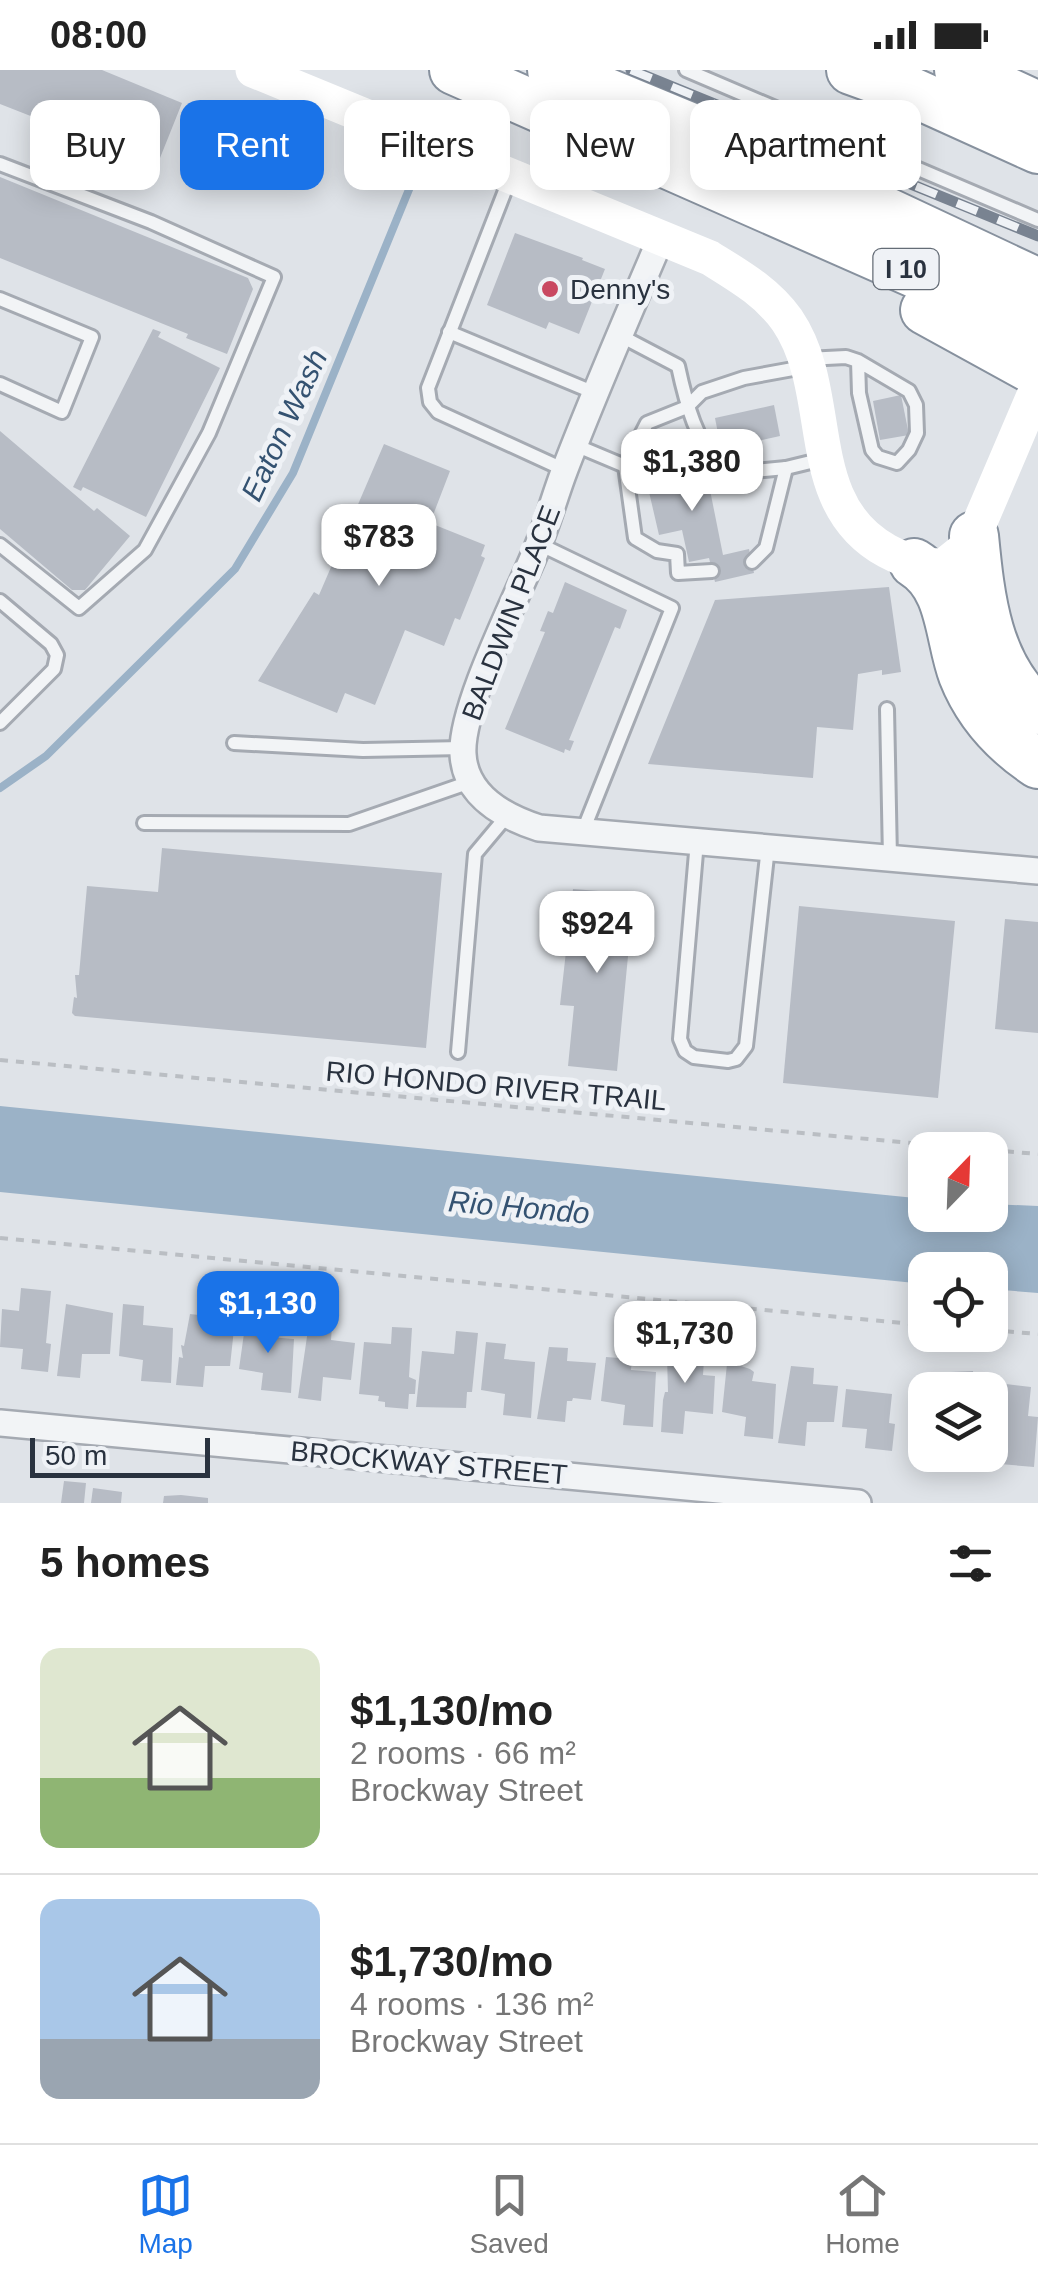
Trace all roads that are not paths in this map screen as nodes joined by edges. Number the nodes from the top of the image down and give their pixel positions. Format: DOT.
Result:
graph roads {
  1 [pos="253,70"];
  2 [pos="554,70"];
  3 [pos="686,70"];
  4 [pos="851,70"];
  5 [pos="959,70"];
  6 [pos="472,78"];
  7 [pos="1038,106"];
  8 [pos="1038,148"];
  9 [pos="0,164"];
  10 [pos="511,175"];
  11 [pos="900,202"];
  12 [pos="773,210"];
  13 [pos="1038,220"];
  14 [pos="661,238"];
  15 [pos="1038,283"];
  16 [pos="0,299"];
  17 [pos="450,332"];
  18 [pos="1038,332"];
  19 [pos="618,335"];
  20 [pos="858,360"];
  21 [pos="805,363"];
  22 [pos="1038,372"];
  23 [pos="0,384"];
  24 [pos="1038,386"];
  25 [pos="595,393"];
  26 [pos="687,407"];
  27 [pos="575,445"];
  28 [pos="826,458"];
  29 [pos="624,466"];
  30 [pos="786,468"];
  31 [pos="565,470"];
  32 [pos="974,536"];
  33 [pos="539,544"];
  34 [pos="0,545"];
  35 [pos="752,562"];
  36 [pos="914,564"];
  37 [pos="712,571"];
  38 [pos="0,602"];
  39 [pos="954,635"];
  40 [pos="887,709"];
  41 [pos="1038,710"];
  42 [pos="0,723"];
  43 [pos="234,743"];
  44 [pos="464,748"];
  45 [pos="1038,764"];
  46 [pos="473,782"];
  47 [pos="506,817"];
  48 [pos="144,823"];
  49 [pos="583,831"];
  50 [pos="697,841"];
  51 [pos="768,847"];
  52 [pos="890,858"];
  53 [pos="1038,871"];
  54 [pos="458,1052"];
  55 [pos="0,1423"];
  56 [pos="785,1500"];
  57 [pos="858,1503"];
  1 -- 10 [label="street"];
  2 -- 11 [label="lane"];
  2 -- 15 [label="highway"];
  3 -- 13 [label="lane"];
  4 -- 8 [label="highway"];
  5 -- 7 [label="highway"];
  6 -- 12 [label="highway, I 10"];
  9 -- 34 [label="lane"];
  10 -- 14 [label="street"];
  10 -- 17 [label="lane"];
  12 -- 18 [label="highway, I 10"];
  12 -- 22 [label="highway"];
  14 -- 19 [label="street, BALDWIN PLACE"];
  14 -- 21 [label="street"];
  16 -- 23 [label="lane"];
  17 -- 25 [label="lane"];
  17 -- 31 [label="lane"];
  19 -- 25 [label="street, BALDWIN PLACE"];
  19 -- 26 [label="lane"];
  20 -- 20 [label="lane"];
  20 -- 21 [label="lane"];
  21 -- 26 [label="lane"];
  21 -- 28 [label="street"];
  24 -- 32 [label="street"];
  25 -- 27 [label="street, BALDWIN PLACE"];
  26 -- 29 [label="lane"];
  26 -- 30 [label="lane"];
  27 -- 29 [label="lane"];
  27 -- 31 [label="street, BALDWIN PLACE"];
  28 -- 30 [label="lane"];
  28 -- 36 [label="street"];
  29 -- 37 [label="lane"];
  30 -- 35 [label="lane"];
  31 -- 33 [label="street, BALDWIN PLACE"];
  32 -- 36 [label="street"];
  32 -- 39 [label="highway"];
  32 -- 41 [label="highway"];
  33 -- 44 [label="street, BALDWIN PLACE"];
  33 -- 49 [label="lane"];
  36 -- 39 [label="highway"];
  38 -- 42 [label="lane"];
  39 -- 45 [label="highway"];
  40 -- 52 [label="lane"];
  43 -- 44 [label="lane"];
  44 -- 46 [label="street, BALDWIN PLACE"];
  46 -- 47 [label="street, BALDWIN PLACE"];
  46 -- 48 [label="lane"];
  47 -- 49 [label="street"];
  47 -- 54 [label="lane"];
  49 -- 50 [label="street"];
  50 -- 51 [label="street"];
  50 -- 51 [label="lane"];
  51 -- 52 [label="street"];
  52 -- 53 [label="street"];
  55 -- 56 [label="street, BROCKWAY STREET"];
  56 -- 57 [label="street, BROCKWAY STREET"];
}
